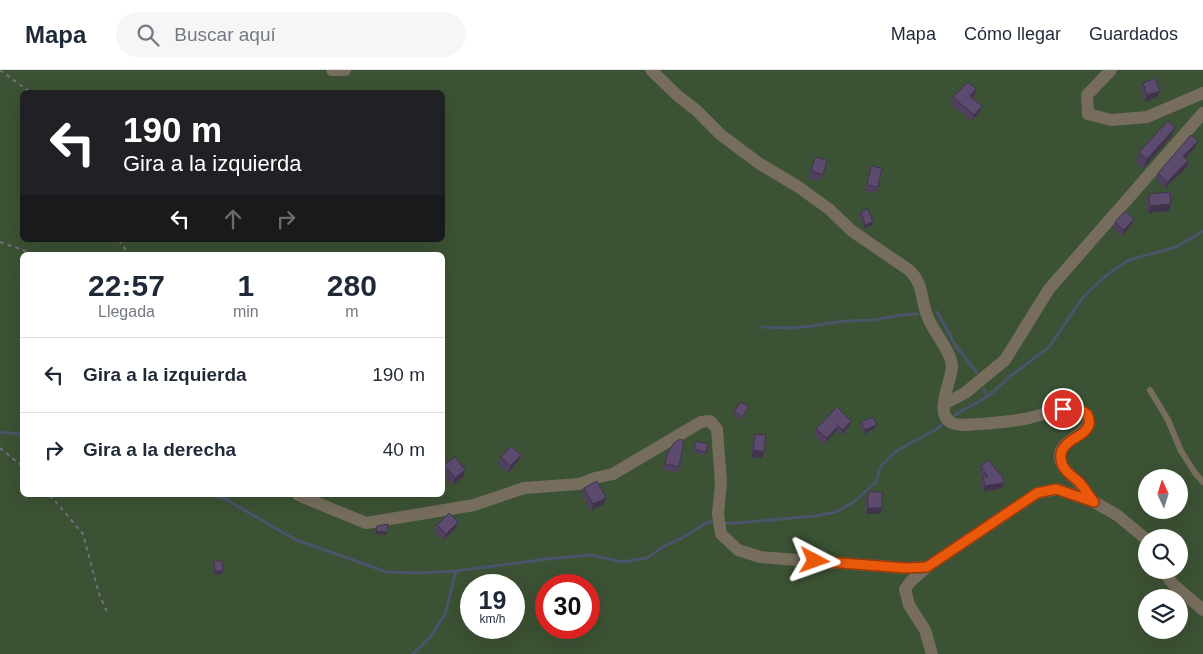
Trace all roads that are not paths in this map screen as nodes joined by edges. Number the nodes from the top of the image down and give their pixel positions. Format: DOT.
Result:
graph roads {
  1 [pos="332,70"];
  2 [pos="345,70"];
  3 [pos="651,70"];
  4 [pos="1111,70"];
  5 [pos="1203,93"];
  6 [pos="1203,113"];
  7 [pos="1150,390"];
  8 [pos="944,404"];
  9 [pos="1203,482"];
  10 [pos="303,497"];
  11 [pos="1094,502"];
  12 [pos="1138,532"];
  13 [pos="927,567"];
  14 [pos="1169,579"];
  15 [pos="1203,610"];
  16 [pos="932,654"];
  1 -- 2 [label="street"];
  3 -- 8 [label="street"];
  4 -- 5 [label="street"];
  6 -- 8 [label="street"];
  7 -- 9 [label="lane"];
  8 -- 11 [label="street"];
  10 -- 13 [label="street"];
  11 -- 12 [label="street"];
  11 -- 13 [label="street"];
  13 -- 16 [label="street"];
  14 -- 15 [label="street"];
}
